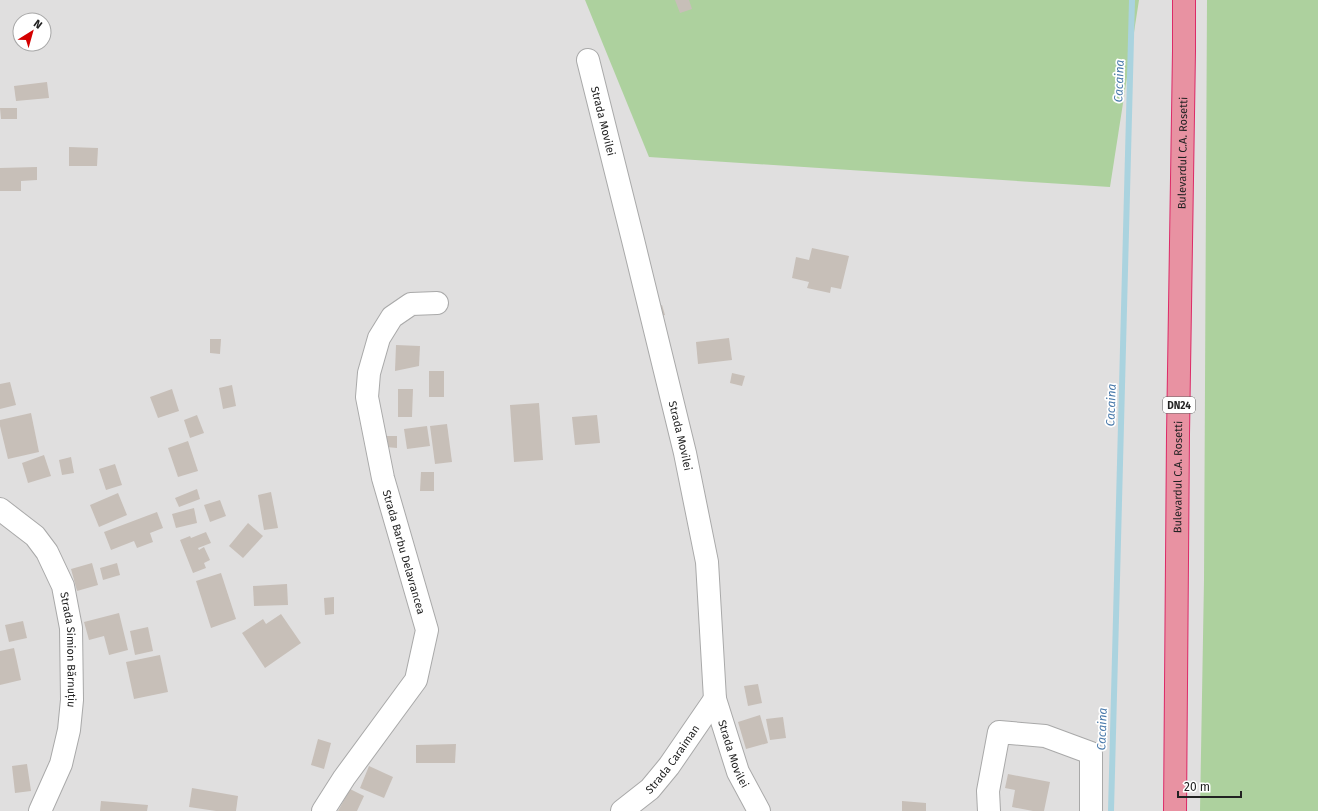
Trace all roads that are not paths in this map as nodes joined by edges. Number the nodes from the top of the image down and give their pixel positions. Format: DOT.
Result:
graph roads {
  1 [pos="1184,0"];
  2 [pos="588,60"];
  3 [pos="437,303"];
  4 [pos="0,509"];
  5 [pos="715,699"];
  6 [pos="40,811"];
  7 [pos="323,811"];
  8 [pos="622,811"];
  9 [pos="759,811"];
  10 [pos="989,811"];
  11 [pos="1091,811"];
  12 [pos="1175,811"];
  1 -- 12 [label="highway, Bulevardul C.A. Rosetti / DN24"];
  2 -- 5 [label="street, Strada Movilei"];
  3 -- 7 [label="street, Strada Barbu Delavrancea"];
  4 -- 6 [label="street, Strada Simion Bărnuțiu"];
  5 -- 8 [label="street, Strada Caraiman"];
  5 -- 9 [label="street, Strada Movilei"];
  10 -- 11 [label="street"];
}
